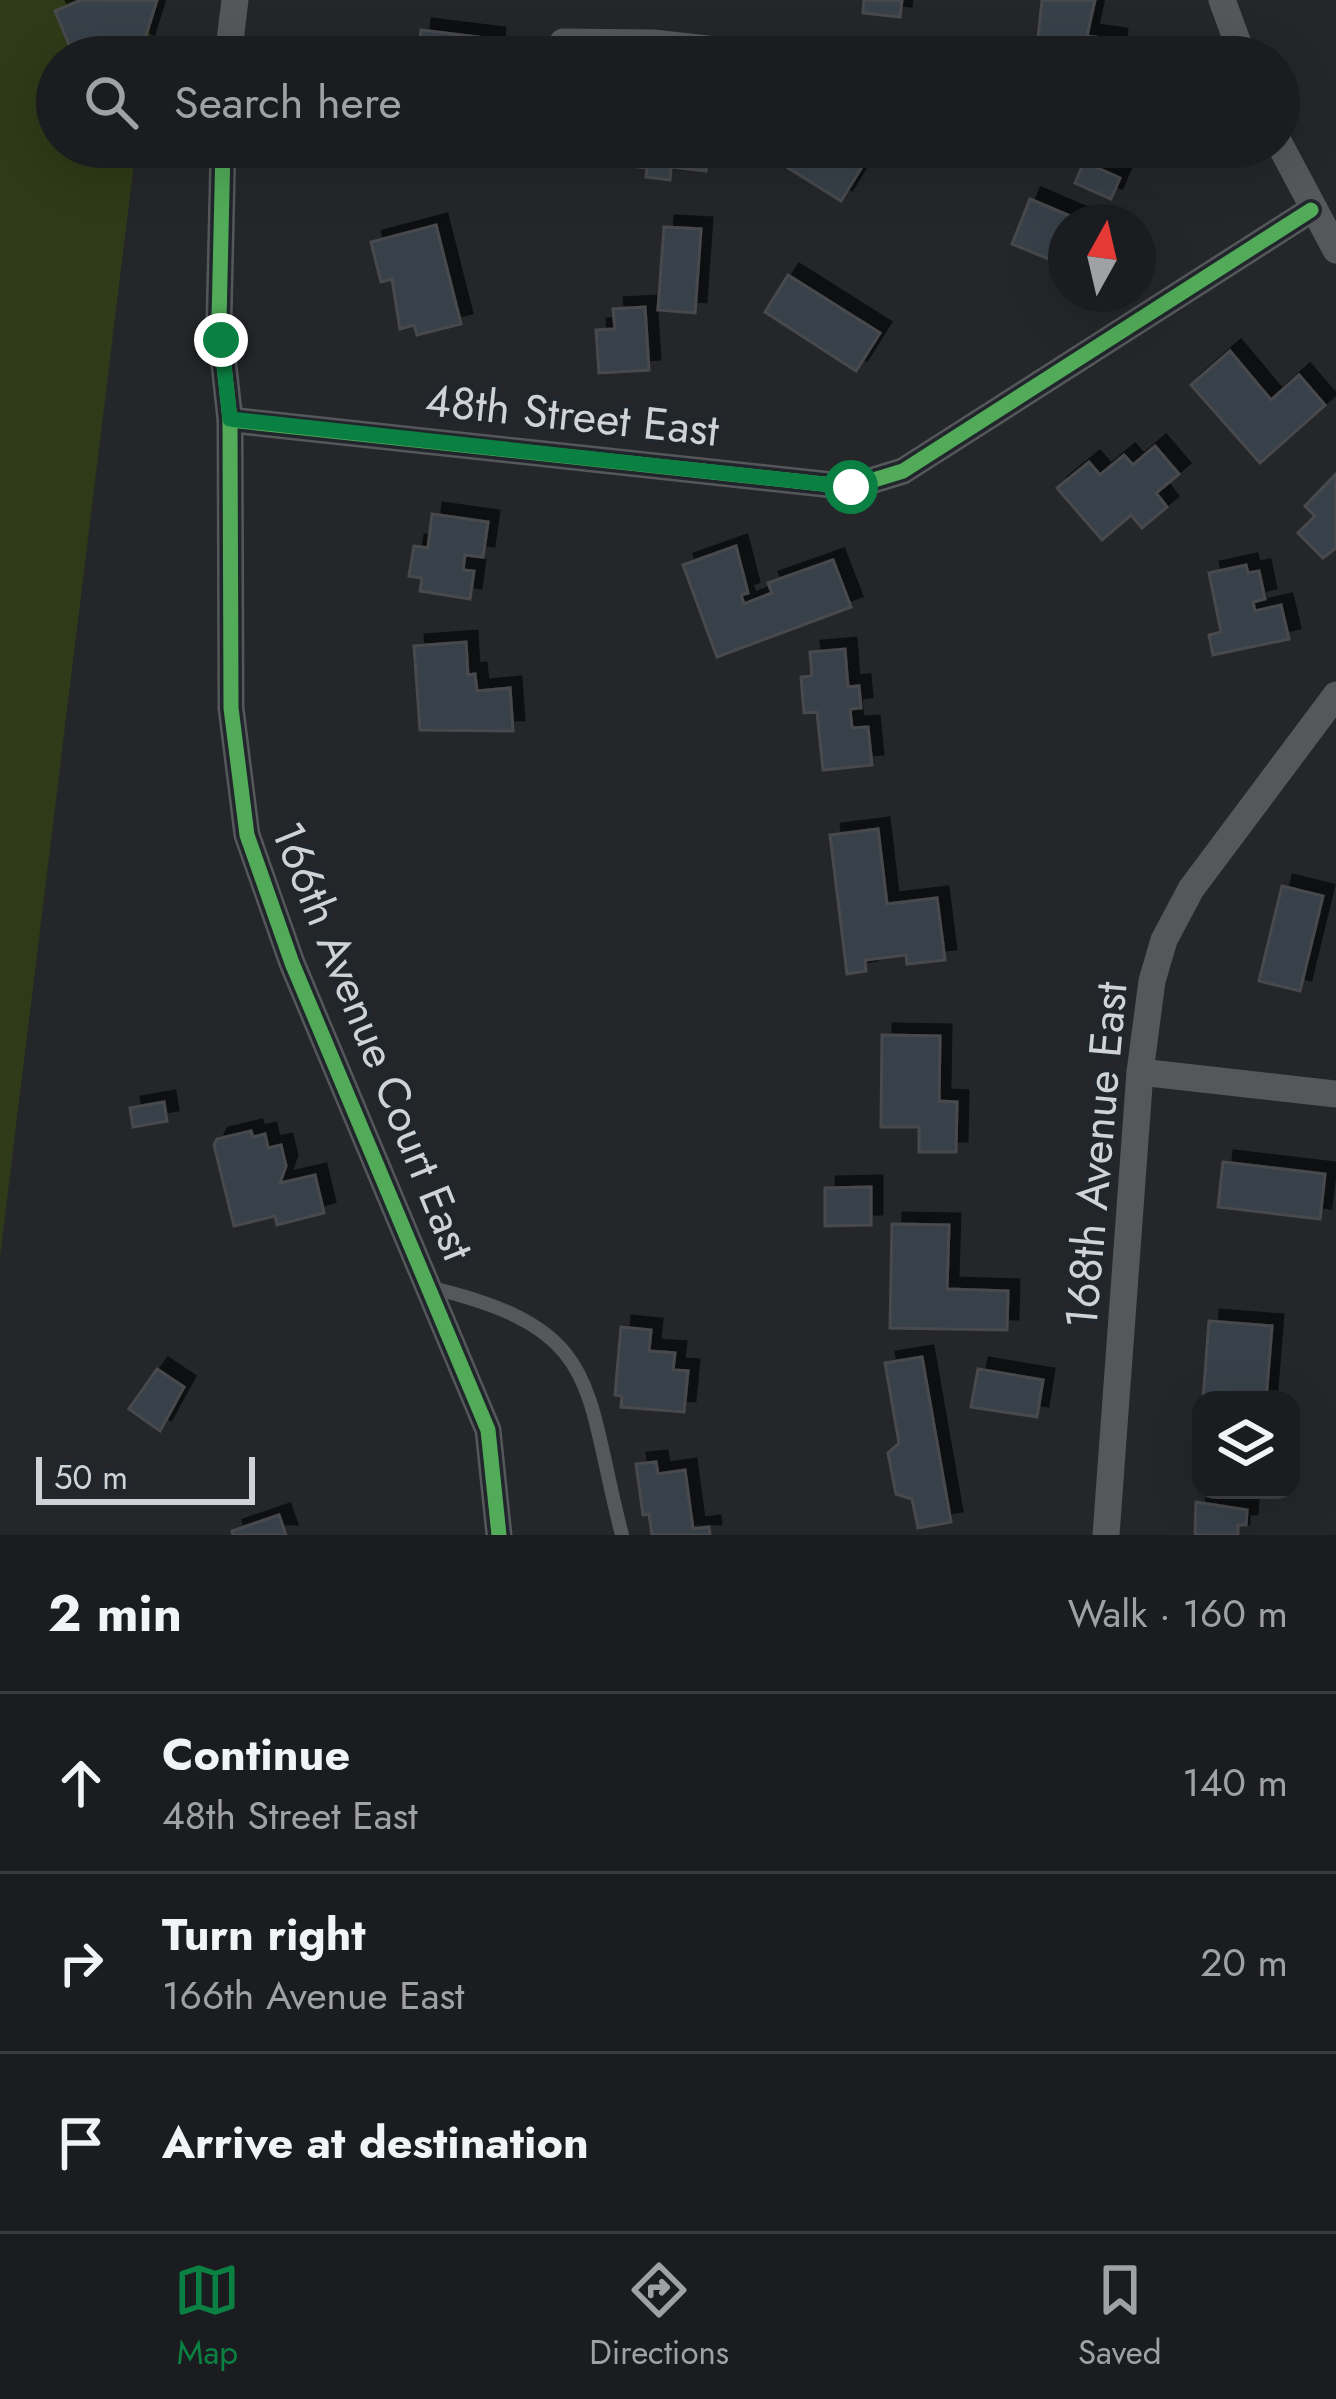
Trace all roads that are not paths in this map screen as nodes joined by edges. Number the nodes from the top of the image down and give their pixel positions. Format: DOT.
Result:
graph roads {
  1 [pos="235,0"];
  2 [pos="1222,0"];
  3 [pos="231,36"];
  4 [pos="1235,36"];
  5 [pos="223,168"];
  6 [pos="1291,168"];
  7 [pos="1311,210"];
  8 [pos="1336,250"];
  9 [pos="230,419"];
  10 [pos="1336,695"];
  11 [pos="1140,1072"];
  12 [pos="1336,1094"];
  13 [pos="432,1288"];
  14 [pos="499,1535"];
  15 [pos="622,1535"];
  16 [pos="1106,1535"];
  1 -- 3 [label="street"];
  2 -- 4 [label="street"];
  5 -- 9 [label="street, 166th Avenue Court East"];
  6 -- 7 [label="street"];
  7 -- 8 [label="street"];
  7 -- 9 [label="street, 48th Street East"];
  9 -- 13 [label="street, 166th Avenue Court East"];
  10 -- 11 [label="street, 168th Avenue East"];
  11 -- 12 [label="street"];
  11 -- 16 [label="street, 168th Avenue East"];
  13 -- 14 [label="street, 166th Avenue Court East"];
  13 -- 15 [label="lane"];
}
